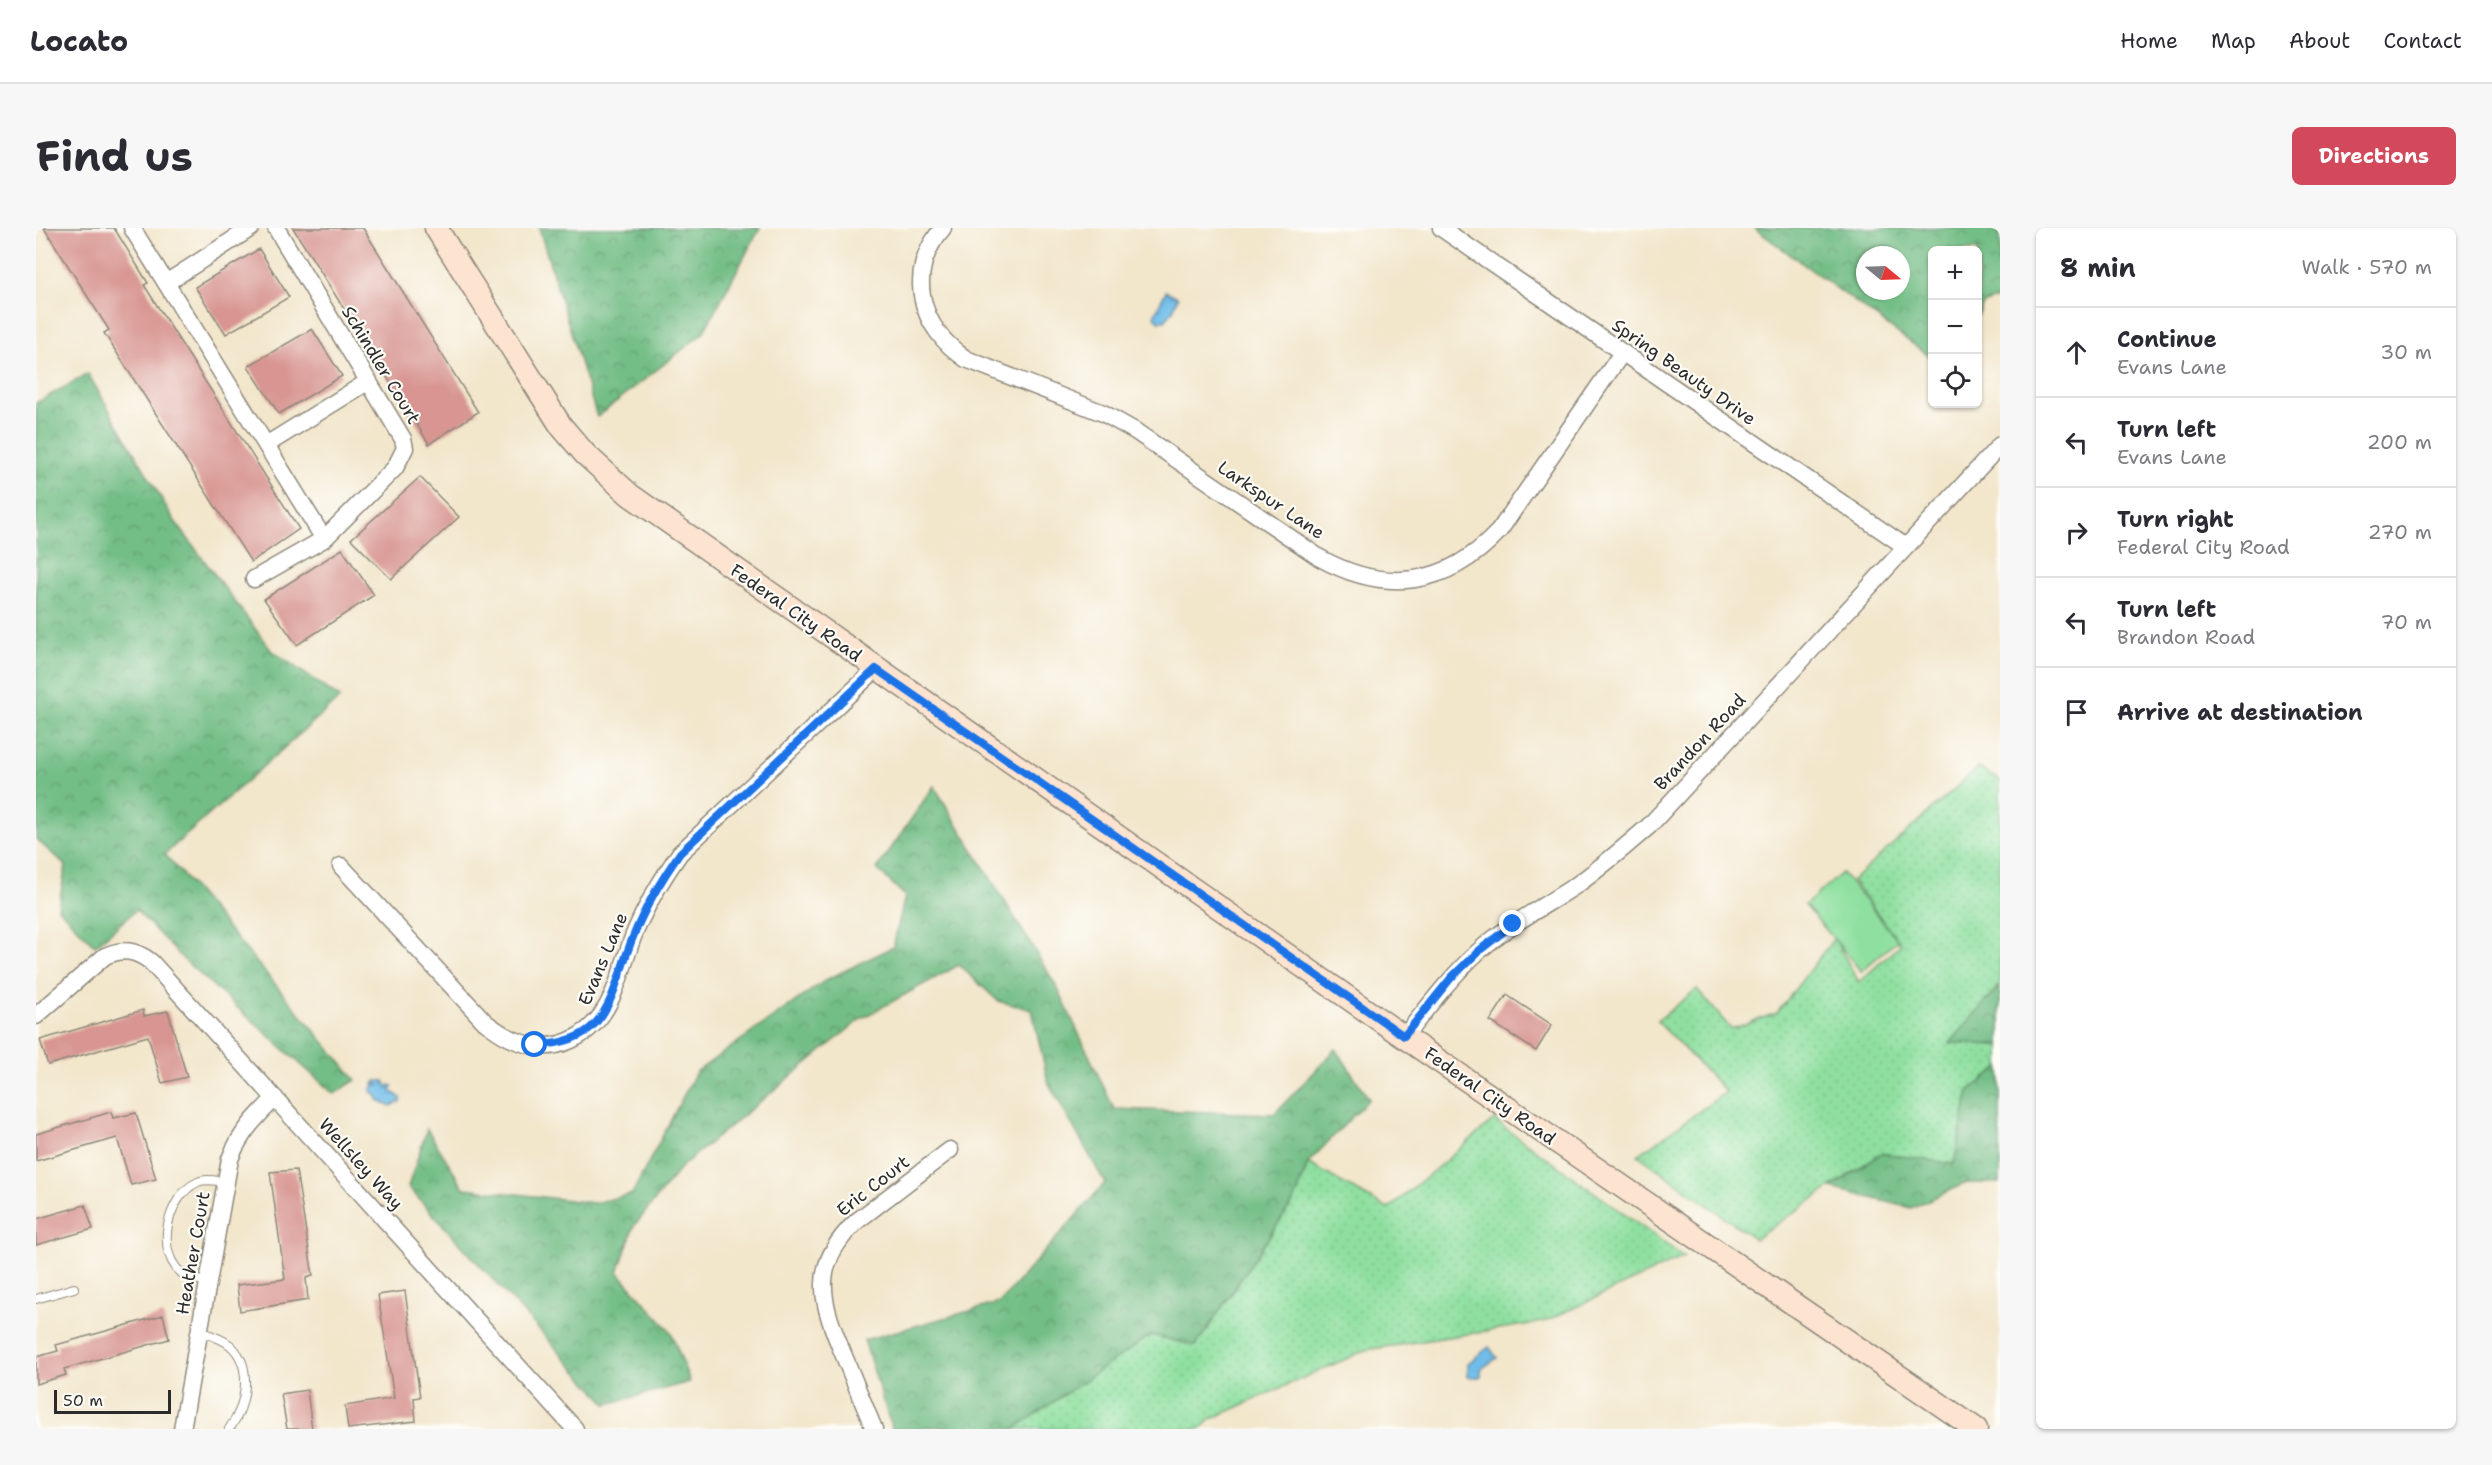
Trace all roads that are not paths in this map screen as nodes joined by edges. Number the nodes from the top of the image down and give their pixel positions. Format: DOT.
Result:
graph roads {
  1 [pos="132,228"];
  2 [pos="251,228"];
  3 [pos="276,228"];
  4 [pos="436,228"];
  5 [pos="943,228"];
  6 [pos="1441,228"];
  7 [pos="166,283"];
  8 [pos="1622,353"];
  9 [pos="369,381"];
  10 [pos="266,445"];
  11 [pos="2000,445"];
  12 [pos="324,538"];
  13 [pos="1906,547"];
  14 [pos="254,579"];
  15 [pos="876,669"];
  16 [pos="341,866"];
  17 [pos="36,1016"];
  18 [pos="1404,1036"];
  19 [pos="275,1098"];
  20 [pos="950,1150"];
  21 [pos="226,1182"];
  22 [pos="208,1282"];
  23 [pos="74,1288"];
  24 [pos="36,1299"];
  25 [pos="199,1331"];
  26 [pos="182,1429"];
  27 [pos="229,1429"];
  28 [pos="575,1429"];
  29 [pos="874,1429"];
  30 [pos="1976,1429"];
  1 -- 7 [label="street"];
  2 -- 7 [label="street"];
  3 -- 9 [label="street, Schindler Court"];
  4 -- 15 [label="street, Federal City Road"];
  5 -- 8 [label="street, Larkspur Lane"];
  6 -- 8 [label="street, Spring Beauty Drive"];
  7 -- 10 [label="street"];
  8 -- 13 [label="street, Spring Beauty Drive"];
  9 -- 10 [label="street"];
  9 -- 12 [label="street, Schindler Court"];
  10 -- 12 [label="street"];
  11 -- 13 [label="street, Brandon Road"];
  12 -- 14 [label="street, Schindler Court"];
  13 -- 18 [label="street, Brandon Road"];
  15 -- 16 [label="street, Evans Lane"];
  15 -- 18 [label="street, Federal City Road"];
  17 -- 19 [label="street, Wellsley Way"];
  18 -- 30 [label="street, Federal City Road"];
  19 -- 21 [label="street, Heather Court"];
  19 -- 28 [label="street, Wellsley Way"];
  20 -- 29 [label="street, Eric Court"];
  21 -- 22 [label="street, Heather Court"];
  21 -- 22 [label="lane"];
  22 -- 25 [label="street, Heather Court"];
  23 -- 24 [label="lane"];
  25 -- 26 [label="street, Heather Court"];
  25 -- 27 [label="lane"];
}
